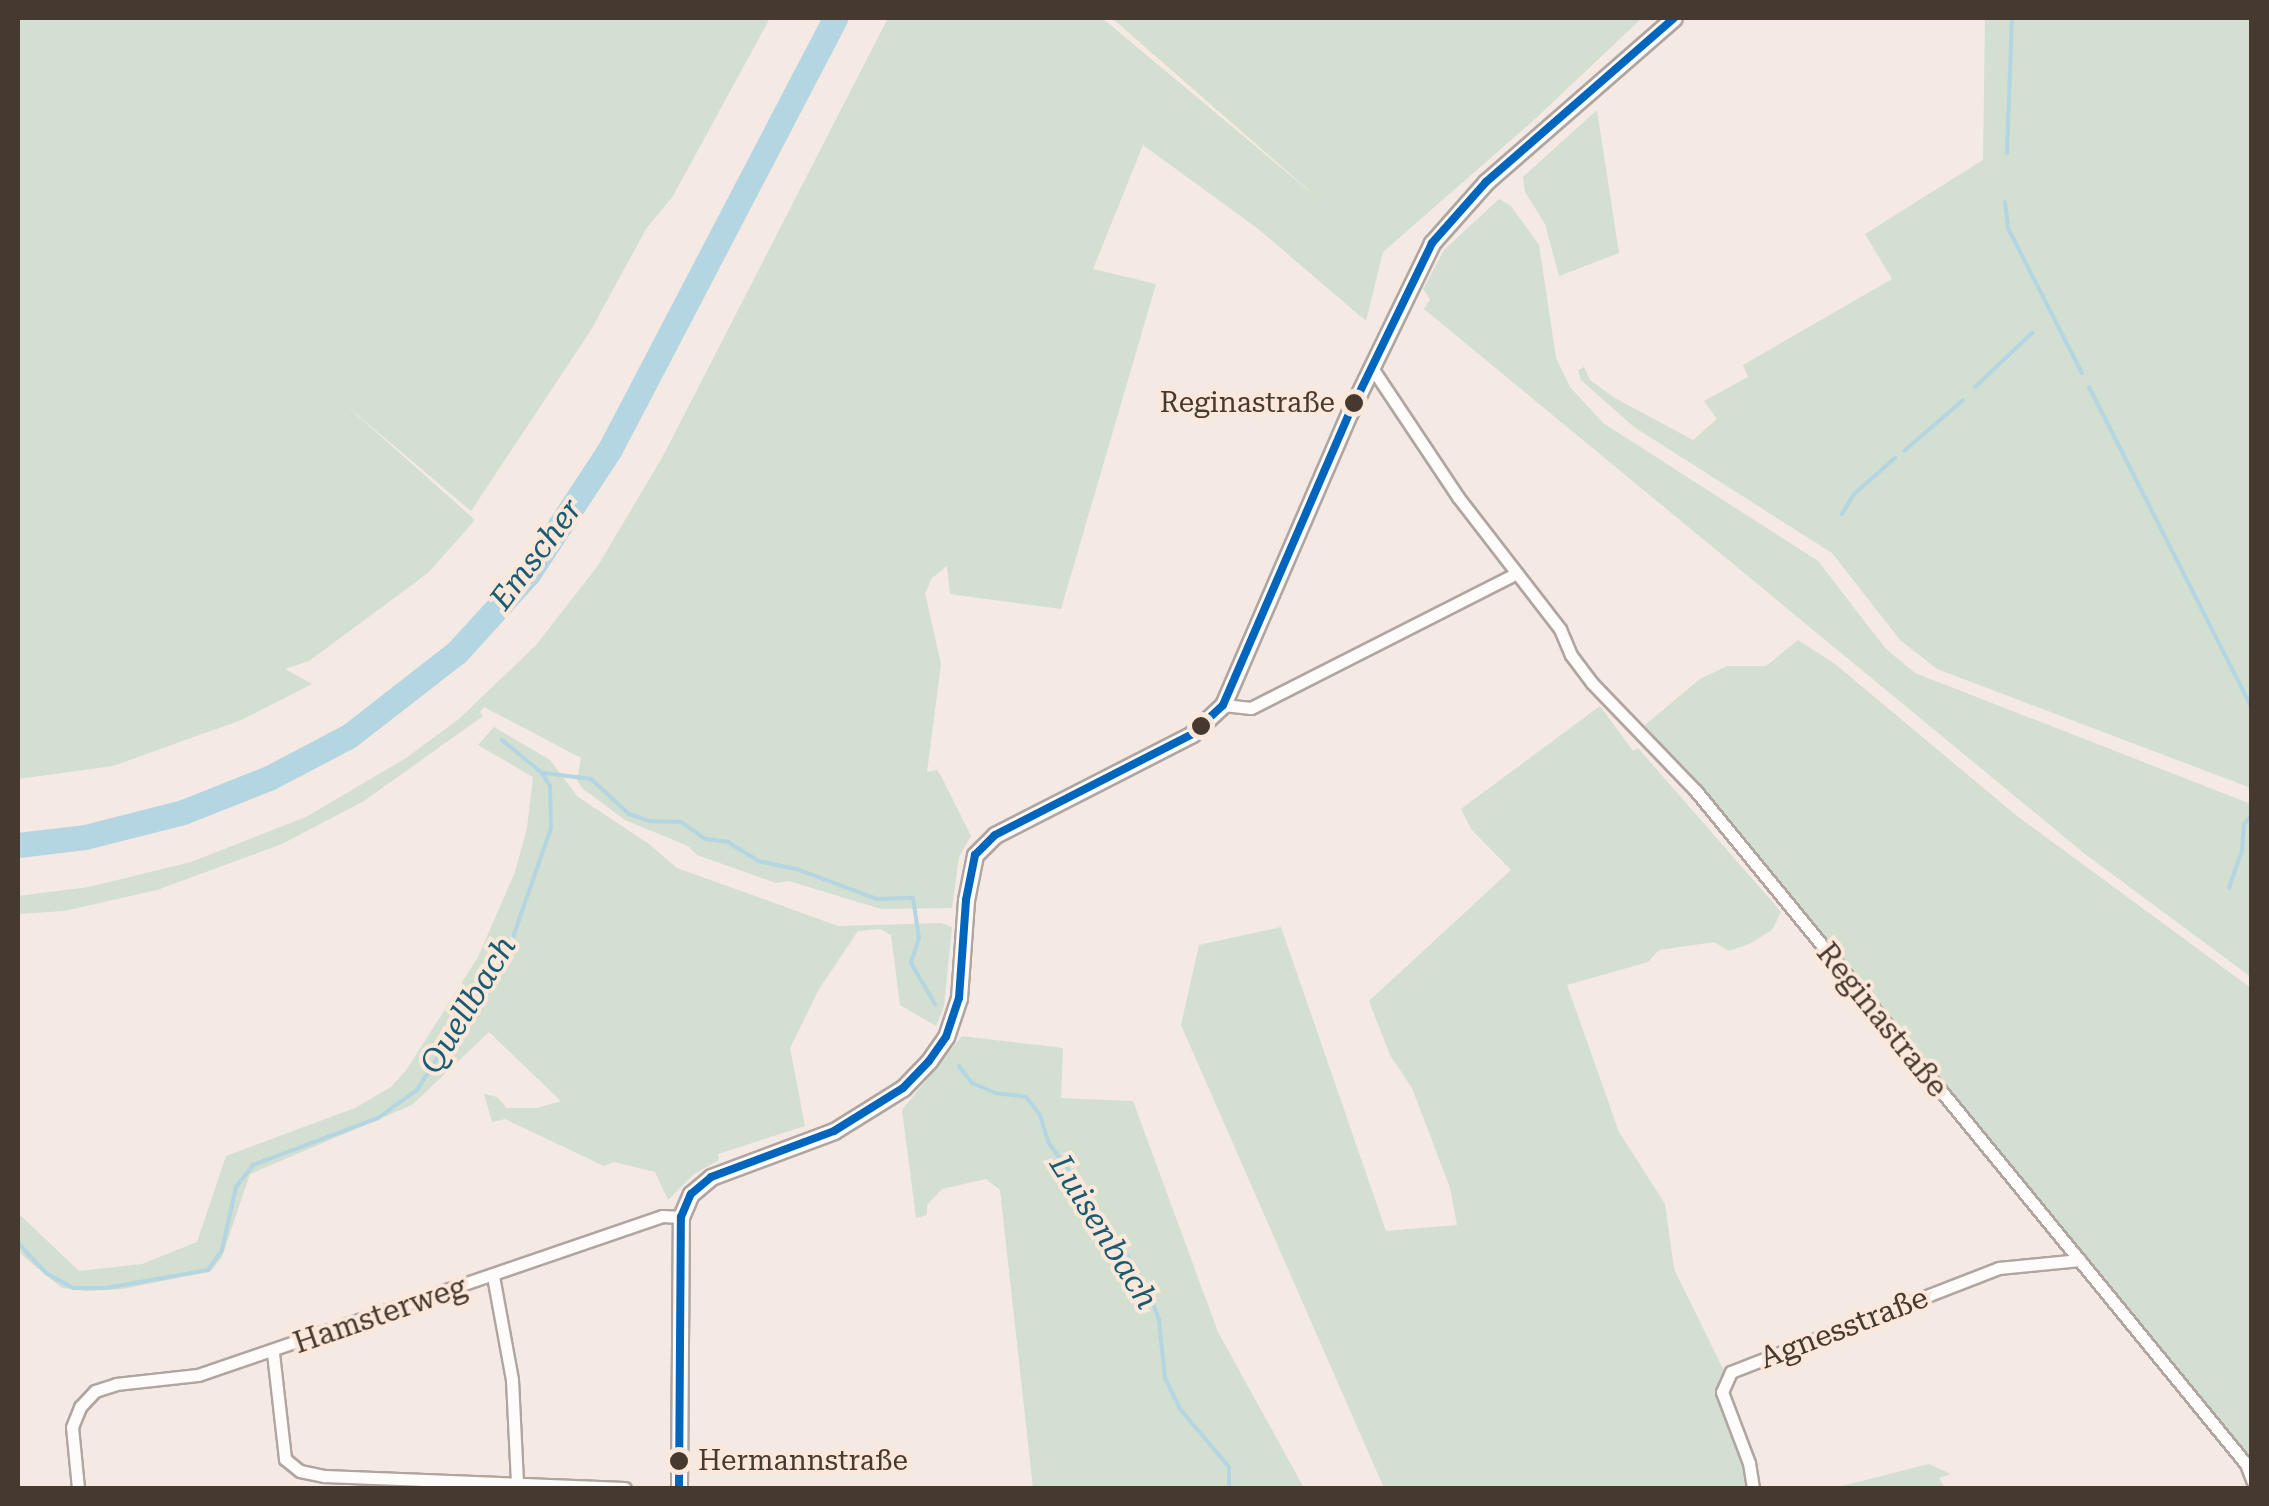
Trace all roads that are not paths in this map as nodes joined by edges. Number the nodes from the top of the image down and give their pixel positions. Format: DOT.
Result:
graph roads {
  1 [pos="1674,18"];
  2 [pos="1372,368"];
  3 [pos="1516,574"];
  4 [pos="1223,705"];
  5 [pos="681,1217"];
  6 [pos="2080,1260"];
  7 [pos="493,1276"];
  8 [pos="273,1353"];
  9 [pos="2252,1480"];
  10 [pos="517,1483"];
  11 [pos="78,1488"];
  12 [pos="625,1488"];
  13 [pos="679,1488"];
  14 [pos="1753,1488"];
  1 -- 2 [label="main road"];
  2 -- 3 [label="street, Reginastraße"];
  2 -- 4 [label="main road"];
  3 -- 4 [label="street"];
  3 -- 6 [label="street, Reginastraße"];
  4 -- 5 [label="main road"];
  5 -- 7 [label="street, Hamsterweg"];
  5 -- 13 [label="main road"];
  6 -- 9 [label="street, Reginastraße"];
  6 -- 14 [label="street, Agnesstraße"];
  7 -- 8 [label="street, Hamsterweg"];
  7 -- 10 [label="street"];
  8 -- 10 [label="street"];
  8 -- 11 [label="street, Hamsterweg"];
  10 -- 12 [label="street"];
}
